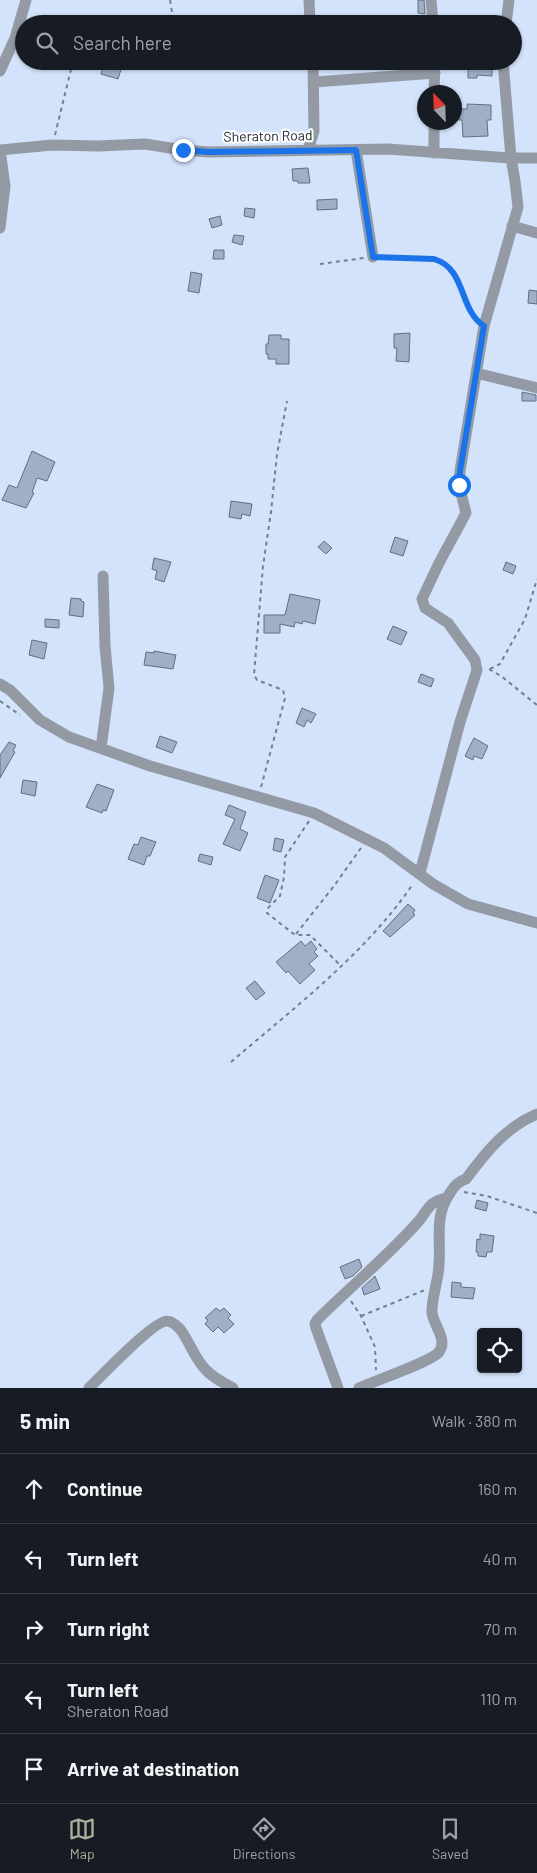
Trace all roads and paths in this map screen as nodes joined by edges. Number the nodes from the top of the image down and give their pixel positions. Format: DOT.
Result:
graph roads {
  1 [pos="26,0"];
  2 [pos="170,0"];
  3 [pos="309,0"];
  4 [pos="431,0"];
  5 [pos="509,0"];
  6 [pos="21,15"];
  7 [pos="172,15"];
  8 [pos="310,15"];
  9 [pos="432,15"];
  10 [pos="507,15"];
  11 [pos="15,35"];
  12 [pos="71,70"];
  13 [pos="314,70"];
  14 [pos="411,70"];
  15 [pos="435,70"];
  16 [pos="503,70"];
  17 [pos="0,71"];
  18 [pos="315,82"];
  19 [pos="434,85"];
  20 [pos="434,130"];
  21 [pos="52,145"];
  22 [pos="0,150"];
  23 [pos="308,150"];
  24 [pos="356,150"];
  25 [pos="434,153"];
  26 [pos="511,158"];
  27 [pos="537,158"];
  28 [pos="512,226"];
  29 [pos="0,228"];
  30 [pos="537,233"];
  31 [pos="373,257"];
  32 [pos="320,264"];
  33 [pos="484,326"];
  34 [pos="476,373"];
  35 [pos="537,388"];
  36 [pos="286,401"];
  37 [pos="103,576"];
  38 [pos="537,579"];
  39 [pos="490,669"];
  40 [pos="477,670"];
  41 [pos="0,684"];
  42 [pos="537,705"];
  43 [pos="100,748"];
  44 [pos="258,796"];
  45 [pos="314,813"];
  46 [pos="367,840"];
  47 [pos="420,873"];
  48 [pos="537,923"];
  49 [pos="295,935"];
  50 [pos="341,966"];
  51 [pos="231,1062"];
  52 [pos="537,1114"];
  53 [pos="449,1194"];
  54 [pos="537,1213"];
  55 [pos="437,1287"];
  56 [pos="346,1292"];
  57 [pos="361,1316"];
  58 [pos="377,1380"];
  59 [pos="89,1388"];
  60 [pos="233,1388"];
  61 [pos="338,1388"];
  62 [pos="359,1388"];
  1 -- 6 [label="street"];
  2 -- 7 [label="path"];
  3 -- 8 [label="street"];
  4 -- 9 [label="street"];
  5 -- 10 [label="street"];
  11 -- 17 [label="street"];
  12 -- 21 [label="path"];
  13 -- 18 [label="street"];
  14 -- 18 [label="street"];
  15 -- 19 [label="street"];
  16 -- 26 [label="street"];
  18 -- 23 [label="street"];
  20 -- 25 [label="street"];
  21 -- 22 [label="street, Sheraton Road"];
  21 -- 23 [label="street, Sheraton Road"];
  22 -- 29 [label="street"];
  23 -- 24 [label="street, Sheraton Road"];
  24 -- 25 [label="street, Sheraton Road"];
  24 -- 31 [label="street"];
  25 -- 26 [label="street, Sheraton Road"];
  26 -- 27 [label="street, Sheraton Road"];
  26 -- 28 [label="street"];
  28 -- 30 [label="street"];
  28 -- 33 [label="street"];
  31 -- 32 [label="path"];
  31 -- 33 [label="path"];
  33 -- 34 [label="street"];
  34 -- 35 [label="street"];
  34 -- 40 [label="street"];
  36 -- 44 [label="path"];
  37 -- 43 [label="street"];
  38 -- 39 [label="path"];
  39 -- 40 [label="path"];
  39 -- 42 [label="path"];
  40 -- 47 [label="street"];
  41 -- 43 [label="street"];
  43 -- 44 [label="street"];
  44 -- 45 [label="street"];
  45 -- 46 [label="street"];
  45 -- 49 [label="path"];
  46 -- 47 [label="street"];
  46 -- 49 [label="path"];
  47 -- 48 [label="street"];
  47 -- 50 [label="path"];
  49 -- 50 [label="path"];
  50 -- 51 [label="path"];
  52 -- 53 [label="street"];
  53 -- 54 [label="path"];
  53 -- 55 [label="street"];
  53 -- 56 [label="street"];
  55 -- 57 [label="path"];
  55 -- 58 [label="street"];
  56 -- 57 [label="path"];
  56 -- 61 [label="street"];
  57 -- 58 [label="path"];
  58 -- 62 [label="street"];
  59 -- 60 [label="street"];
}
